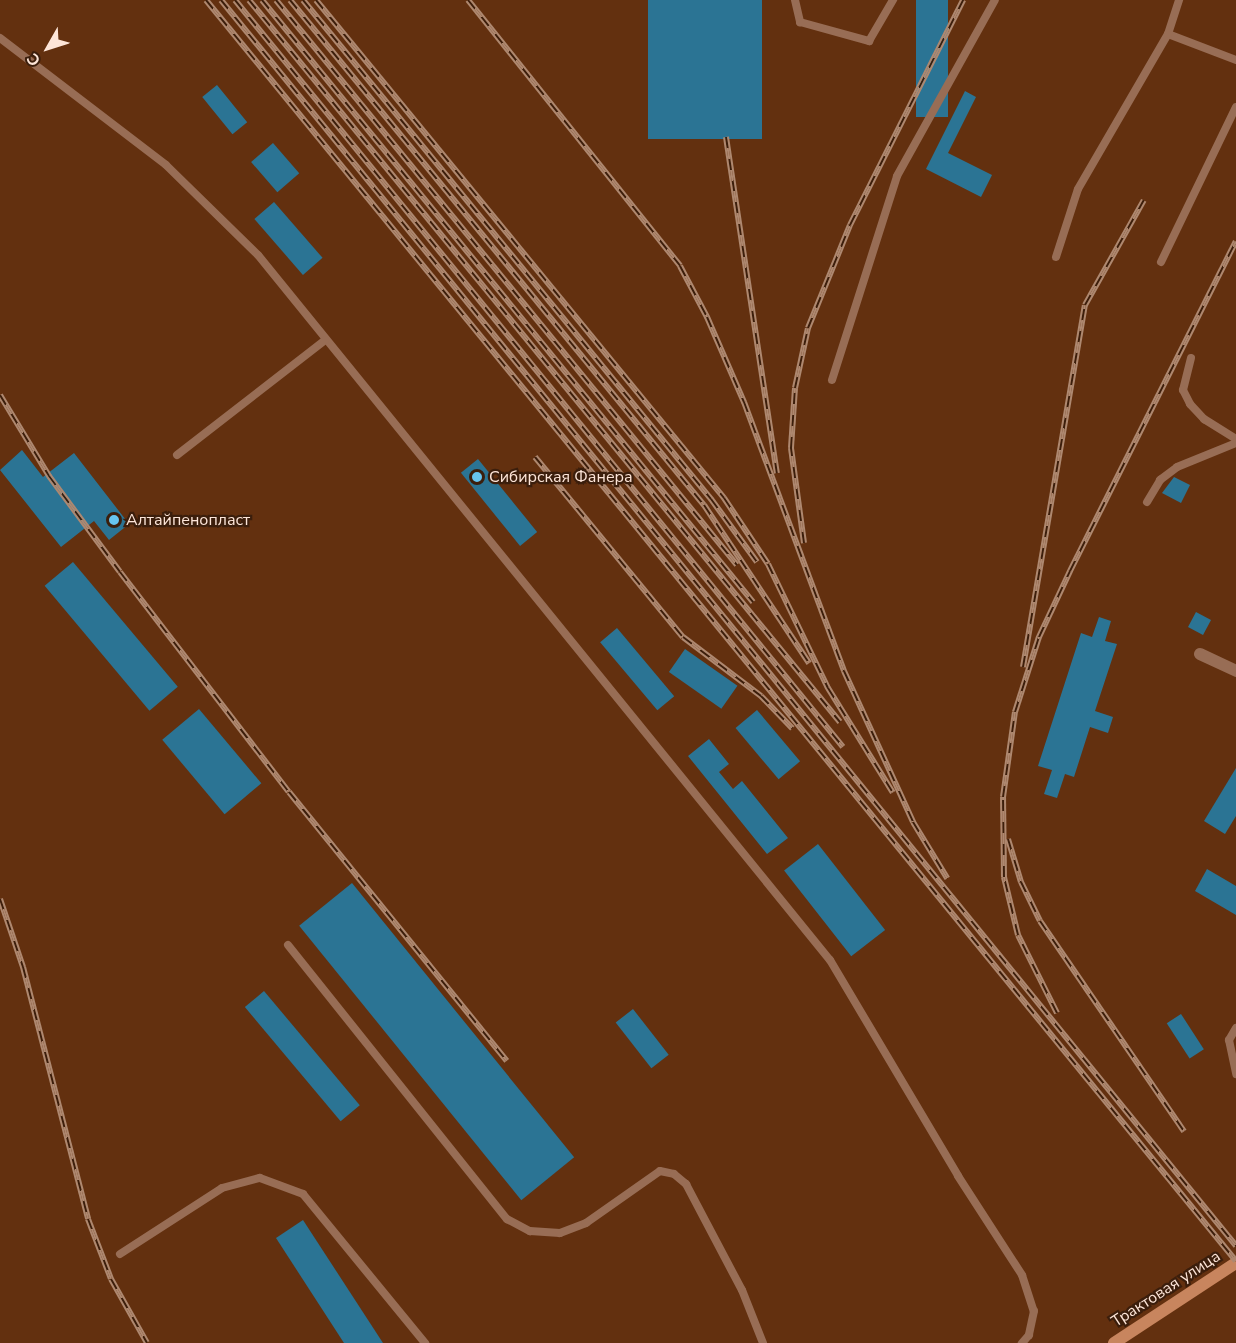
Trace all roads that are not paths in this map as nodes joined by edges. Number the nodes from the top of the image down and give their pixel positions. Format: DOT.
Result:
graph roads {
  1 [pos="795,0"];
  2 [pos="893,0"];
  3 [pos="995,0"];
  4 [pos="1179,0"];
  5 [pos="1167,34"];
  6 [pos="0,38"];
  7 [pos="1236,60"];
  8 [pos="1236,107"];
  9 [pos="1056,257"];
  10 [pos="1161,261"];
  11 [pos="325,340"];
  12 [pos="1191,358"];
  13 [pos="832,380"];
  14 [pos="1236,441"];
  15 [pos="177,455"];
  16 [pos="1147,502"];
  17 [pos="1200,654"];
  18 [pos="1236,671"];
  19 [pos="288,945"];
  20 [pos="1236,1028"];
  21 [pos="1236,1074"];
  22 [pos="120,1254"];
  23 [pos="1236,1263"];
  24 [pos="425,1343"];
  25 [pos="763,1343"];
  26 [pos="1022,1343"];
  27 [pos="1114,1343"];
  1 -- 2 [label="lane"];
  3 -- 13 [label="lane"];
  4 -- 5 [label="lane"];
  5 -- 7 [label="lane"];
  5 -- 9 [label="lane"];
  6 -- 11 [label="lane"];
  8 -- 10 [label="lane"];
  11 -- 15 [label="lane"];
  11 -- 26 [label="lane"];
  12 -- 14 [label="lane"];
  14 -- 16 [label="lane"];
  17 -- 18 [label="street"];
  19 -- 25 [label="lane"];
  20 -- 21 [label="lane"];
  22 -- 24 [label="lane"];
  23 -- 27 [label="main road, Трактовая улица"];
}
